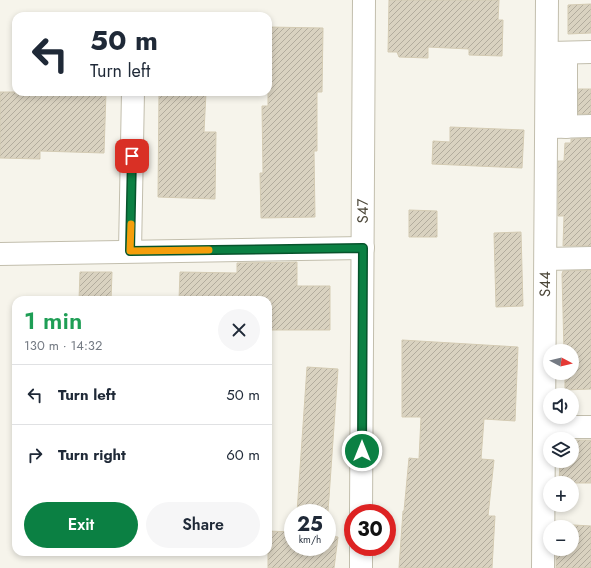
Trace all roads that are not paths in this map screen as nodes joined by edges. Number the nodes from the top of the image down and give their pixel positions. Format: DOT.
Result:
graph roads {
  1 [pos="364,0"];
  2 [pos="547,0"];
  3 [pos="591,52"];
  4 [pos="556,53"];
  5 [pos="133,96"];
  6 [pos="591,126"];
  7 [pos="556,127"];
  8 [pos="363,248"];
  9 [pos="130,251"];
  10 [pos="0,254"];
  11 [pos="591,258"];
  12 [pos="546,259"];
  13 [pos="544,427"];
  14 [pos="591,427"];
  15 [pos="361,504"];
  16 [pos="361,556"];
  17 [pos="361,568"];
  18 [pos="543,568"];
  1 -- 8 [label="street, S47"];
  2 -- 4 [label="street, S44"];
  3 -- 4 [label="street"];
  4 -- 7 [label="street, S44"];
  5 -- 9 [label="street"];
  6 -- 7 [label="street"];
  7 -- 12 [label="street, S44"];
  8 -- 9 [label="street"];
  8 -- 15 [label="street, S47"];
  9 -- 10 [label="street"];
  11 -- 12 [label="street"];
  12 -- 13 [label="street, S44"];
  13 -- 14 [label="street"];
  13 -- 18 [label="street, S44"];
  16 -- 17 [label="street"];
}
